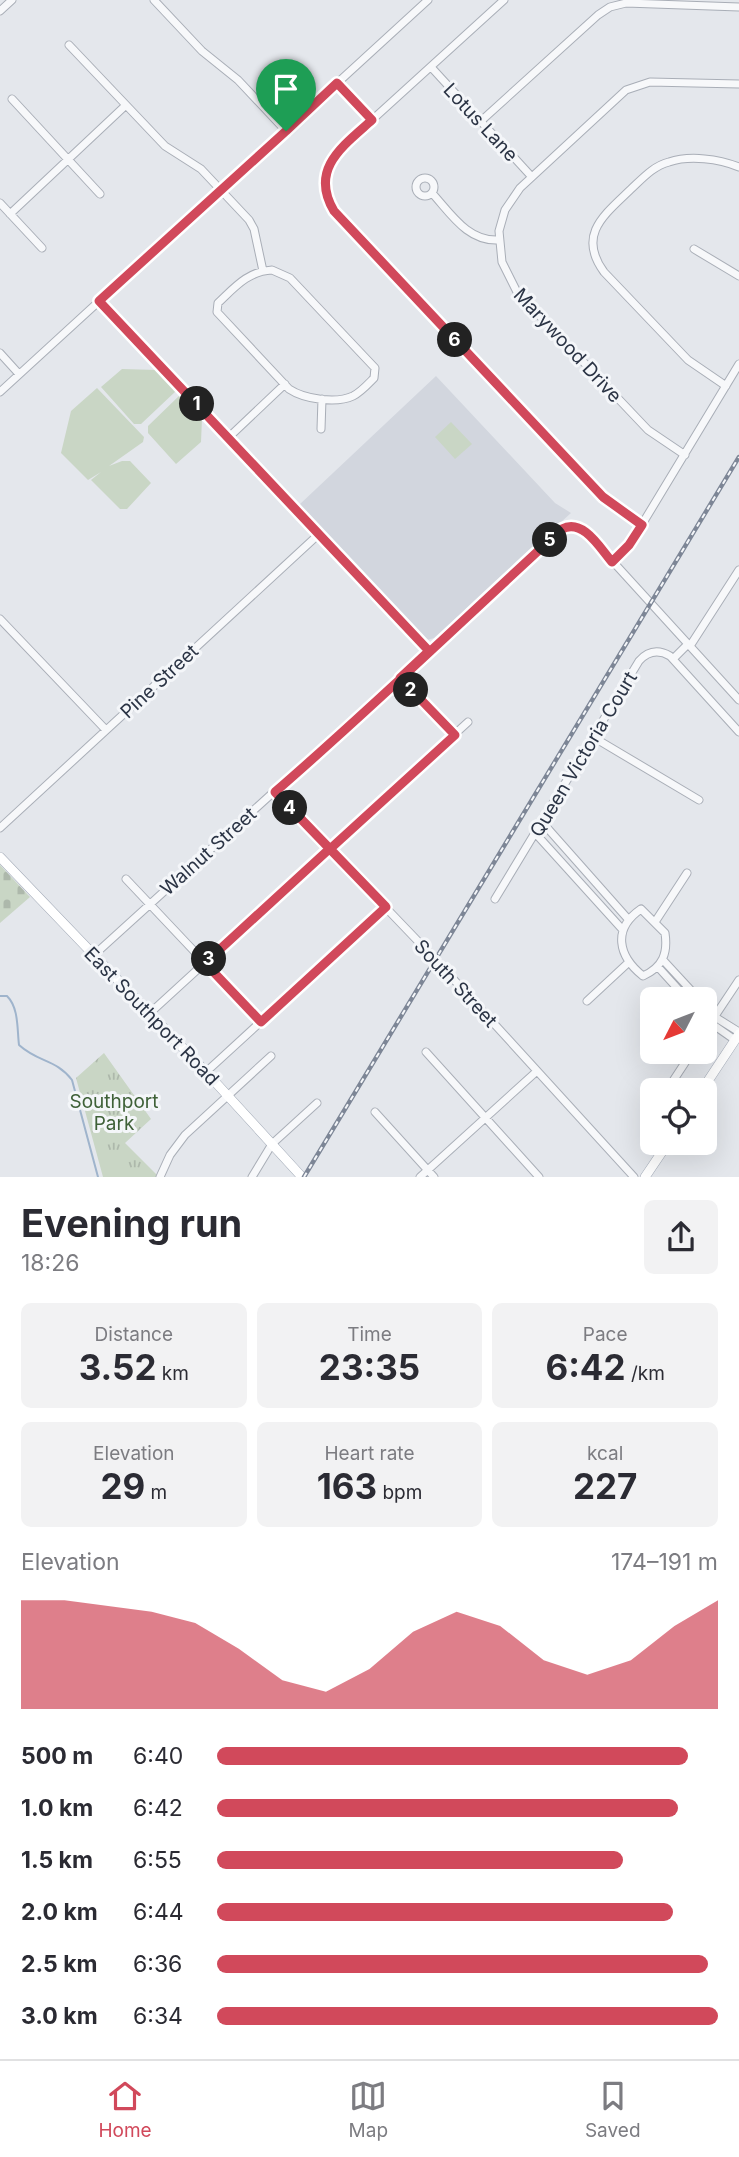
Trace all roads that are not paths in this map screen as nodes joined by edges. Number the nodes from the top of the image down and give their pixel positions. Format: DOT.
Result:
graph roads {
  1 [pos="12,0"];
  2 [pos="154,0"];
  3 [pos="428,0"];
  4 [pos="504,0"];
  5 [pos="739,7"];
  6 [pos="0,11"];
  7 [pos="69,45"];
  8 [pos="431,67"];
  9 [pos="337,83"];
  10 [pos="739,84"];
  11 [pos="12,99"];
  12 [pos="126,105"];
  13 [pos="372,120"];
  14 [pos="481,121"];
  15 [pos="286,131"];
  16 [pos="68,160"];
  17 [pos="739,167"];
  18 [pos="531,177"];
  19 [pos="221,190"];
  20 [pos="432,193"];
  21 [pos="100,194"];
  22 [pos="0,203"];
  23 [pos="10,214"];
  24 [pos="499,240"];
  25 [pos="42,248"];
  26 [pos="694,249"];
  27 [pos="263,271"];
  28 [pos="739,276"];
  29 [pos="99,301"];
  30 [pos="0,353"];
  31 [pos="739,364"];
  32 [pos="19,374"];
  33 [pos="285,384"];
  34 [pos="726,386"];
  35 [pos="0,392"];
  36 [pos="323,399"];
  37 [pos="321,429"];
  38 [pos="228,438"];
  39 [pos="685,455"];
  40 [pos="642,525"];
  41 [pos="319,534"];
  42 [pos="612,562"];
  43 [pos="739,570"];
  44 [pos="0,619"];
  45 [pos="689,645"];
  46 [pos="429,651"];
  47 [pos="673,659"];
  48 [pos="400,678"];
  49 [pos="739,700"];
  50 [pos="468,722"];
  51 [pos="106,730"];
  52 [pos="739,732"];
  53 [pos="455,735"];
  54 [pos="593,737"];
  55 [pos="275,792"];
  56 [pos="699,800"];
  57 [pos="542,822"];
  58 [pos="0,828"];
  59 [pos="536,834"];
  60 [pos="330,849"];
  61 [pos="0,858"];
  62 [pos="687,873"];
  63 [pos="126,879"];
  64 [pos="495,899"];
  65 [pos="149,904"];
  66 [pos="386,907"];
  67 [pos="628,919"];
  68 [pos="655,922"];
  69 [pos="622,929"];
  70 [pos="94,955"];
  71 [pos="629,962"];
  72 [pos="205,963"];
  73 [pos="660,963"];
  74 [pos="739,980"];
  75 [pos="678,987"];
  76 [pos="686,987"];
  77 [pos="587,1001"];
  78 [pos="718,1010"];
  79 [pos="150,1013"];
  80 [pos="261,1022"];
  81 [pos="718,1027"];
  82 [pos="738,1035"];
  83 [pos="426,1052"];
  84 [pos="271,1056"];
  85 [pos="537,1070"];
  86 [pos="206,1072"];
  87 [pos="710,1078"];
  88 [pos="227,1095"];
  89 [pos="317,1103"];
  90 [pos="374,1112"];
  91 [pos="485,1118"];
  92 [pos="272,1144"];
  93 [pos="660,1155"];
  94 [pos="428,1170"];
  95 [pos="160,1177"];
  96 [pos="252,1177"];
  97 [pos="302,1177"];
  98 [pos="421,1177"];
  99 [pos="434,1177"];
  100 [pos="539,1177"];
  101 [pos="635,1177"];
  102 [pos="645,1177"];
  1 -- 6 [label="street"];
  2 -- 15 [label="street"];
  3 -- 9 [label="street"];
  4 -- 8 [label="street"];
  5 -- 14 [label="street"];
  7 -- 12 [label="street"];
  8 -- 13 [label="street"];
  8 -- 14 [label="street, Lotus Lane"];
  9 -- 13 [label="street"];
  9 -- 15 [label="street"];
  10 -- 18 [label="street, Marywood Drive"];
  11 -- 16 [label="street"];
  12 -- 16 [label="street"];
  12 -- 19 [label="street"];
  13 -- 40 [label="street"];
  14 -- 18 [label="street, Lotus Lane"];
  15 -- 19 [label="street"];
  16 -- 21 [label="street"];
  16 -- 23 [label="street"];
  17 -- 34 [label="street"];
  18 -- 24 [label="street, Marywood Drive"];
  19 -- 27 [label="street"];
  19 -- 29 [label="street"];
  20 -- 24 [label="street"];
  22 -- 23 [label="street"];
  23 -- 25 [label="street"];
  24 -- 39 [label="street, Marywood Drive"];
  26 -- 28 [label="street"];
  27 -- 33 [label="street"];
  27 -- 36 [label="street"];
  29 -- 32 [label="street"];
  29 -- 38 [label="street"];
  30 -- 32 [label="street"];
  31 -- 34 [label="street"];
  32 -- 35 [label="street"];
  33 -- 36 [label="street"];
  33 -- 38 [label="street"];
  34 -- 39 [label="street"];
  36 -- 37 [label="street"];
  38 -- 41 [label="street"];
  39 -- 40 [label="street"];
  40 -- 42 [label="street"];
  41 -- 46 [label="street"];
  41 -- 51 [label="street, Pine Street"];
  42 -- 45 [label="street"];
  42 -- 46 [label="street, Walnut Street"];
  43 -- 45 [label="street"];
  44 -- 51 [label="street"];
  45 -- 47 [label="street"];
  45 -- 49 [label="street"];
  46 -- 48 [label="street, Walnut Street"];
  47 -- 52 [label="street"];
  47 -- 54 [label="street, Queen Victoria Court"];
  48 -- 53 [label="street"];
  48 -- 55 [label="street, Walnut Street"];
  50 -- 53 [label="street"];
  51 -- 58 [label="street, Pine Street"];
  53 -- 60 [label="street"];
  54 -- 56 [label="street"];
  54 -- 57 [label="street, Queen Victoria Court"];
  55 -- 60 [label="street, South Street"];
  55 -- 65 [label="street, Walnut Street"];
  57 -- 59 [label="street, Queen Victoria Court"];
  57 -- 67 [label="street"];
  59 -- 64 [label="street, Queen Victoria Court"];
  59 -- 69 [label="street"];
  60 -- 66 [label="street, South Street"];
  60 -- 72 [label="street"];
  61 -- 70 [label="main road, East Southport Road"];
  62 -- 68 [label="street"];
  63 -- 65 [label="street"];
  65 -- 70 [label="street, Walnut Street"];
  65 -- 72 [label="street"];
  66 -- 80 [label="street"];
  66 -- 85 [label="street, South Street"];
  67 -- 68 [label="street"];
  67 -- 69 [label="street"];
  68 -- 73 [label="street"];
  69 -- 71 [label="street"];
  70 -- 79 [label="main road, East Southport Road"];
  71 -- 73 [label="street"];
  71 -- 77 [label="street"];
  72 -- 79 [label="street"];
  72 -- 80 [label="street"];
  73 -- 75 [label="street"];
  73 -- 76 [label="street"];
  74 -- 78 [label="street"];
  79 -- 86 [label="main road, East Southport Road"];
  80 -- 86 [label="street"];
  81 -- 82 [label="street"];
  82 -- 87 [label="main road"];
  83 -- 91 [label="street"];
  84 -- 88 [label="street"];
  85 -- 91 [label="street"];
  85 -- 101 [label="street, South Street"];
  86 -- 88 [label="main road, East Southport Road"];
  88 -- 92 [label="main road, East Southport Road"];
  88 -- 95 [label="street"];
  89 -- 92 [label="street"];
  90 -- 94 [label="street"];
  91 -- 94 [label="street"];
  91 -- 100 [label="street"];
  92 -- 96 [label="street"];
  92 -- 97 [label="main road, East Southport Road"];
  93 -- 102 [label="main road"];
  94 -- 98 [label="street"];
  94 -- 99 [label="street"];
}
